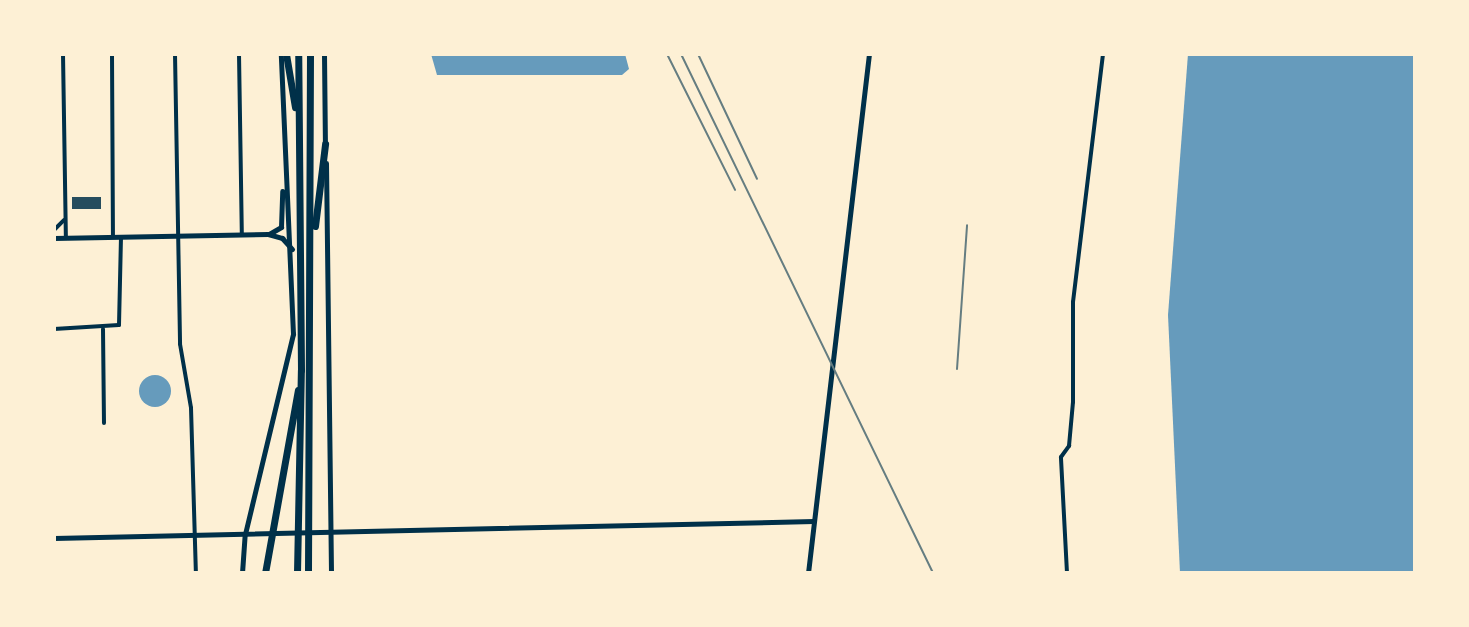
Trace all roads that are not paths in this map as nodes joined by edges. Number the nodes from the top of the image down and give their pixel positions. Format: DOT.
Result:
graph roads {
  1 [pos="63,54"];
  2 [pos="112,54"];
  3 [pos="175,54"];
  4 [pos="239,54"];
  5 [pos="284,54"];
  6 [pos="298,54"];
  7 [pos="310,54"];
  8 [pos="324,54"];
  9 [pos="869,54"];
  10 [pos="1103,54"];
  11 [pos="299,141"];
  12 [pos="325,144"];
  13 [pos="283,170"];
  14 [pos="65,218"];
  15 [pos="54,230"];
  16 [pos="268,234"];
  17 [pos="178,235"];
  18 [pos="242,235"];
  19 [pos="113,237"];
  20 [pos="121,237"];
  21 [pos="54,238"];
  22 [pos="66,238"];
  23 [pos="292,250"];
  24 [pos="311,256"];
  25 [pos="103,328"];
  26 [pos="54,329"];
  27 [pos="301,370"];
  28 [pos="104,423"];
  29 [pos="814,521"];
  30 [pos="330,532"];
  31 [pos="245,534"];
  32 [pos="195,535"];
  33 [pos="54,538"];
  34 [pos="196,573"];
  35 [pos="242,573"];
  36 [pos="265,573"];
  37 [pos="297,573"];
  38 [pos="311,573"];
  39 [pos="331,573"];
  40 [pos="808,573"];
  41 [pos="1067,573"];
  1 -- 14 [label="street"];
  2 -- 19 [label="street"];
  3 -- 17 [label="street"];
  4 -- 18 [label="street"];
  5 -- 11 [label="highway"];
  5 -- 13 [label="street"];
  6 -- 11 [label="highway"];
  7 -- 24 [label="highway"];
  8 -- 12 [label="street"];
  9 -- 29 [label="street"];
  10 -- 41 [label="street"];
  11 -- 27 [label="highway"];
  12 -- 24 [label="highway"];
  12 -- 30 [label="street"];
  13 -- 16 [label="street"];
  13 -- 23 [label="street"];
  14 -- 15 [label="street"];
  14 -- 22 [label="street"];
  16 -- 18 [label="street"];
  16 -- 23 [label="street"];
  17 -- 18 [label="street"];
  17 -- 20 [label="street"];
  17 -- 32 [label="street"];
  19 -- 20 [label="street"];
  19 -- 22 [label="street"];
  20 -- 25 [label="street"];
  21 -- 22 [label="street"];
  23 -- 31 [label="street"];
  24 -- 38 [label="highway"];
  25 -- 26 [label="street"];
  25 -- 28 [label="street"];
  27 -- 36 [label="highway"];
  27 -- 37 [label="highway"];
  29 -- 30 [label="street"];
  29 -- 40 [label="street"];
  30 -- 31 [label="street"];
  30 -- 39 [label="street"];
  31 -- 32 [label="street"];
  31 -- 35 [label="street"];
  32 -- 33 [label="street"];
  32 -- 34 [label="street"];
}
